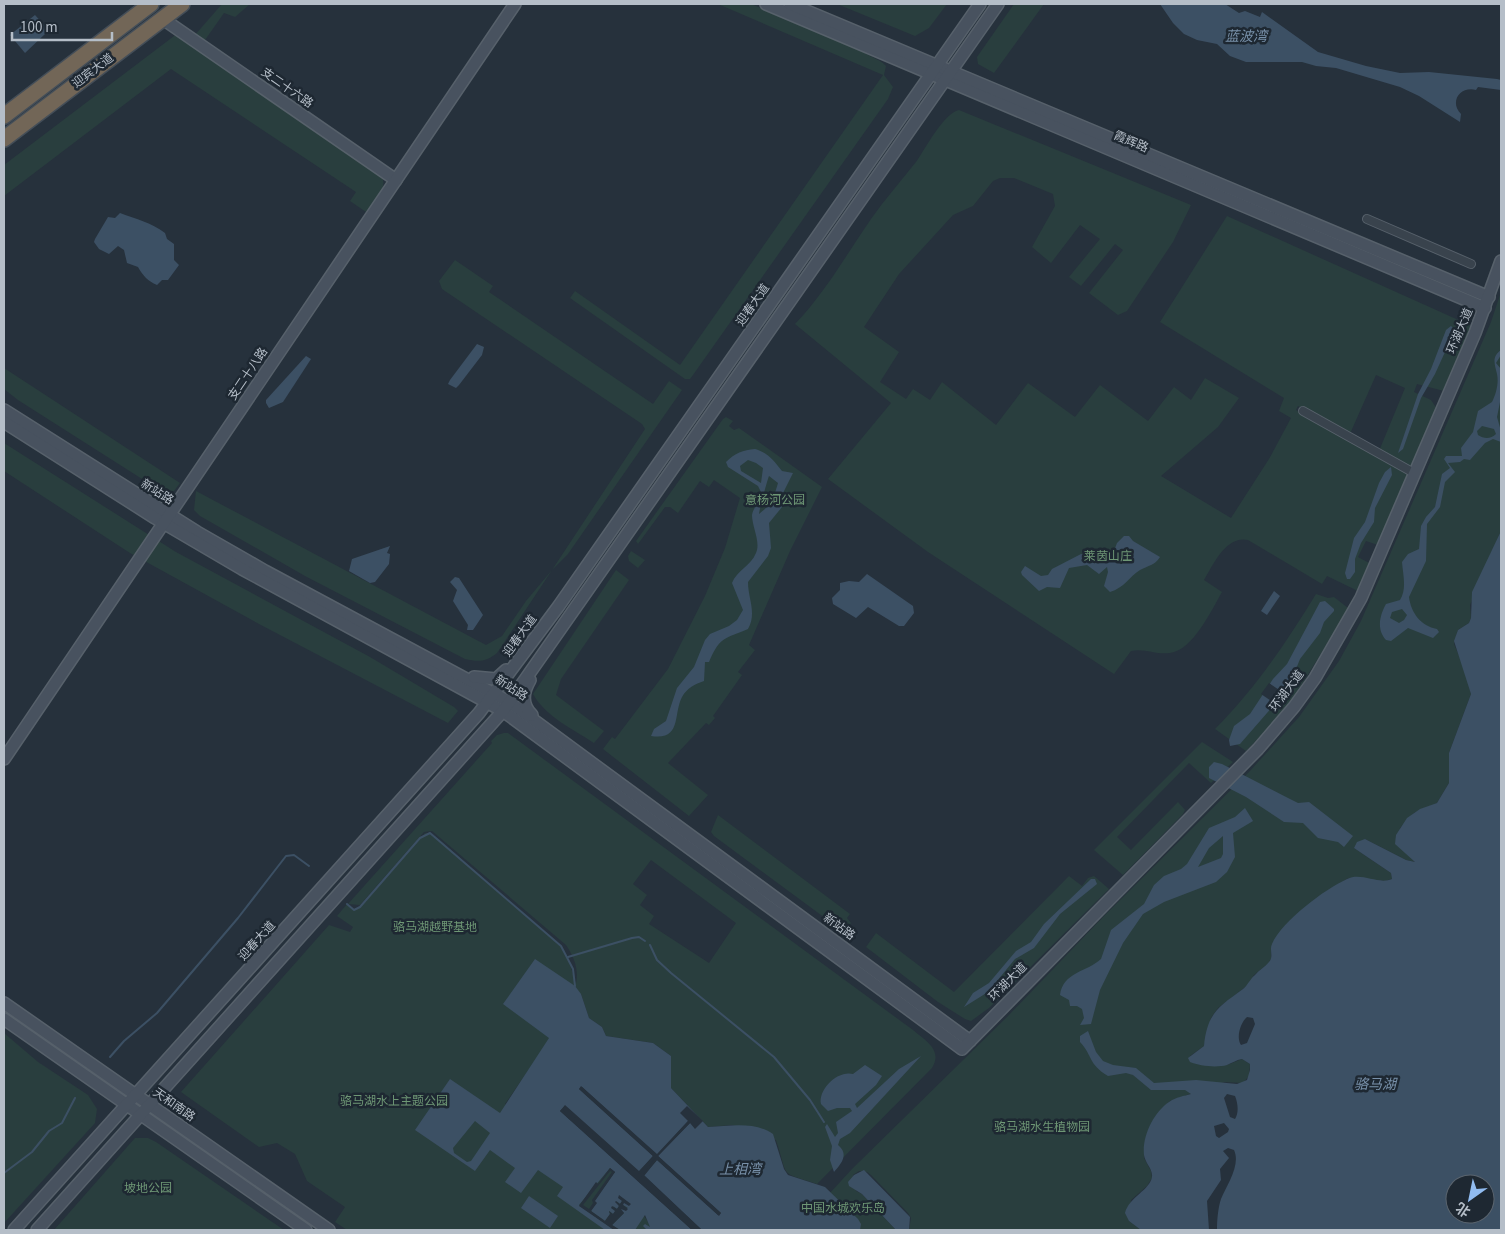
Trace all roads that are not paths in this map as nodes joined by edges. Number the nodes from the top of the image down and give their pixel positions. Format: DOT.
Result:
graph roads {
  1 [pos="151,4"];
  2 [pos="182,4"];
  3 [pos="515,4"];
  4 [pos="766,4"];
  5 [pos="790,4"];
  6 [pos="980,4"];
  7 [pos="998,4"];
  8 [pos="163,19"];
  9 [pos="970,19"];
  10 [pos="981,27"];
  11 [pos="934,69"];
  12 [pos="948,75"];
  13 [pos="4,116"];
  14 [pos="896,125"];
  15 [pos="908,133"];
  16 [pos="4,139"];
  17 [pos="396,180"];
  18 [pos="1367,219"];
  19 [pos="1501,260"];
  20 [pos="1471,264"];
  21 [pos="1487,302"];
  22 [pos="4,410"];
  23 [pos="1304,412"];
  24 [pos="4,422"];
  25 [pos="1414,473"];
  26 [pos="166,519"];
  27 [pos="575,606"];
  28 [pos="558,607"];
  29 [pos="526,651"];
  30 [pos="539,659"];
  31 [pos="453,670"];
  32 [pos="492,697"];
  33 [pos="506,706"];
  34 [pos="545,728"];
  35 [pos="4,759"];
  36 [pos="4,1003"];
  37 [pos="4,1019"];
  38 [pos="966,1045"];
  39 [pos="136,1096"];
  40 [pos="127,1105"];
  41 [pos="150,1105"];
  42 [pos="141,1114"];
  43 [pos="14,1230"];
  44 [pos="37,1230"];
  45 [pos="306,1230"];
  46 [pos="329,1230"];
  1 -- 13 [label="highway, 迎宾大道"];
  2 -- 8 [label="highway, 迎宾大道"];
  3 -- 17 [label="street, 支二十八路"];
  4 -- 11 [label="street, 霞辉路"];
  5 -- 11 [label="street, 霞辉路"];
  6 -- 9 [label="street, 迎春大道"];
  7 -- 10 [label="street"];
  8 -- 16 [label="highway, 迎宾大道"];
  8 -- 17 [label="street, 支二十六路"];
  9 -- 10 [label="street"];
  9 -- 11 [label="street, 迎春大道"];
  10 -- 12 [label="street"];
  11 -- 12 [label="street, 霞辉路"];
  11 -- 14 [label="street, 迎春大道"];
  12 -- 15 [label="street"];
  12 -- 21 [label="street, 霞辉路"];
  14 -- 15 [label="street"];
  14 -- 28 [label="street, 迎春大道"];
  15 -- 27 [label="street"];
  17 -- 26 [label="street, 支二十八路"];
  18 -- 20 [label="street"];
  19 -- 21 [label="street, 环湖大道"];
  21 -- 25 [label="street, 环湖大道"];
  22 -- 26 [label="street, 新站路"];
  23 -- 25 [label="street"];
  24 -- 26 [label="street, 新站路"];
  25 -- 38 [label="street, 环湖大道"];
  26 -- 31 [label="street, 新站路"];
  26 -- 32 [label="street, 新站路"];
  26 -- 35 [label="street, 支二十八路"];
  27 -- 30 [label="street"];
  27 -- 34 [label="street"];
  28 -- 29 [label="street, 迎春大道"];
  28 -- 31 [label="street"];
  29 -- 30 [label="street"];
  29 -- 32 [label="street, 迎春大道"];
  30 -- 33 [label="street"];
  31 -- 32 [label="street, 新站路"];
  32 -- 33 [label="street, 新站路"];
  32 -- 39 [label="street, 迎春大道"];
  33 -- 34 [label="street, 新站路"];
  33 -- 38 [label="street, 新站路"];
  33 -- 41 [label="street"];
  34 -- 38 [label="street, 新站路"];
  36 -- 39 [label="street, 天和南路"];
  37 -- 40 [label="street"];
  39 -- 40 [label="street, 迎春大道"];
  39 -- 41 [label="street, 天和南路"];
  40 -- 42 [label="street"];
  40 -- 43 [label="street, 迎春大道"];
  41 -- 42 [label="street"];
  41 -- 46 [label="street, 天和南路"];
  42 -- 44 [label="street"];
  42 -- 45 [label="street"];
}
